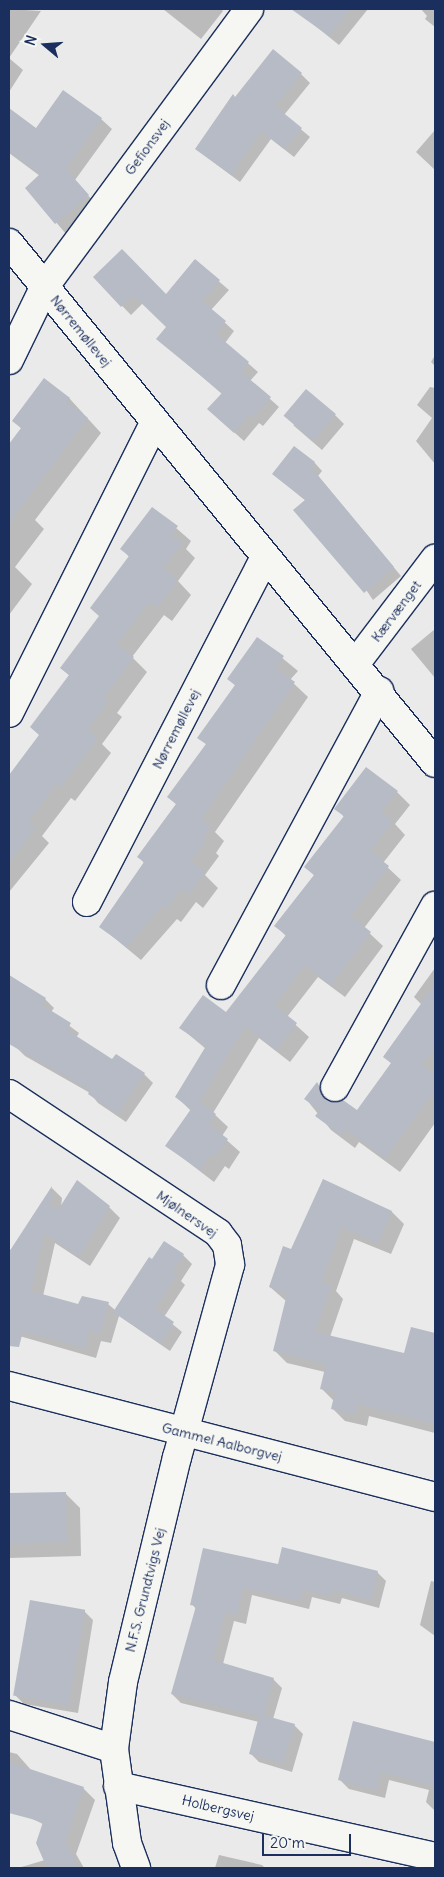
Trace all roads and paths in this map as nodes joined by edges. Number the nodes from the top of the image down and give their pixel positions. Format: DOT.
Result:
graph roads {
  1 [pos="249,9"];
  2 [pos="9,242"];
  3 [pos="45,286"];
  4 [pos="9,360"];
  5 [pos="155,422"];
  6 [pos="264,557"];
  7 [pos="435,559"];
  8 [pos="356,663"];
  9 [pos="379,691"];
  10 [pos="9,713"];
  11 [pos="435,763"];
  12 [pos="87,902"];
  13 [pos="435,906"];
  14 [pos="221,985"];
  15 [pos="335,1087"];
  16 [pos="9,1094"];
  17 [pos="9,1386"];
  18 [pos="185,1432"];
  19 [pos="435,1497"];
  20 [pos="9,1715"];
  21 [pos="114,1749"];
  22 [pos="118,1786"];
  23 [pos="435,1857"];
  24 [pos="136,1868"];
  1 -- 3 [label="street, Gefionsvej"];
  2 -- 3 [label="street, Nørremøllevej"];
  3 -- 4 [label="street, Nørremøllevej"];
  3 -- 5 [label="street, Nørremøllevej"];
  5 -- 6 [label="street, Nørremøllevej"];
  5 -- 10 [label="street"];
  6 -- 8 [label="street, Nørremøllevej"];
  6 -- 12 [label="street, Nørremøllevej"];
  7 -- 8 [label="street, Kærvænget"];
  8 -- 9 [label="street, Nørremøllevej"];
  9 -- 11 [label="street, Nørremøllevej"];
  9 -- 14 [label="street"];
  13 -- 15 [label="street"];
  16 -- 18 [label="street, Mjølnersvej"];
  17 -- 18 [label="street, Gammel Aalborgvej"];
  18 -- 19 [label="street, Gammel Aalborgvej"];
  18 -- 21 [label="street, N.F.S. Grundtvigs Vej"];
  20 -- 21 [label="street"];
  21 -- 22 [label="street, N.F.S. Grundtvigs Vej"];
  22 -- 23 [label="street, Holbergsvej"];
  22 -- 24 [label="street, N.F.S. Grundtvigs Vej"];
}
